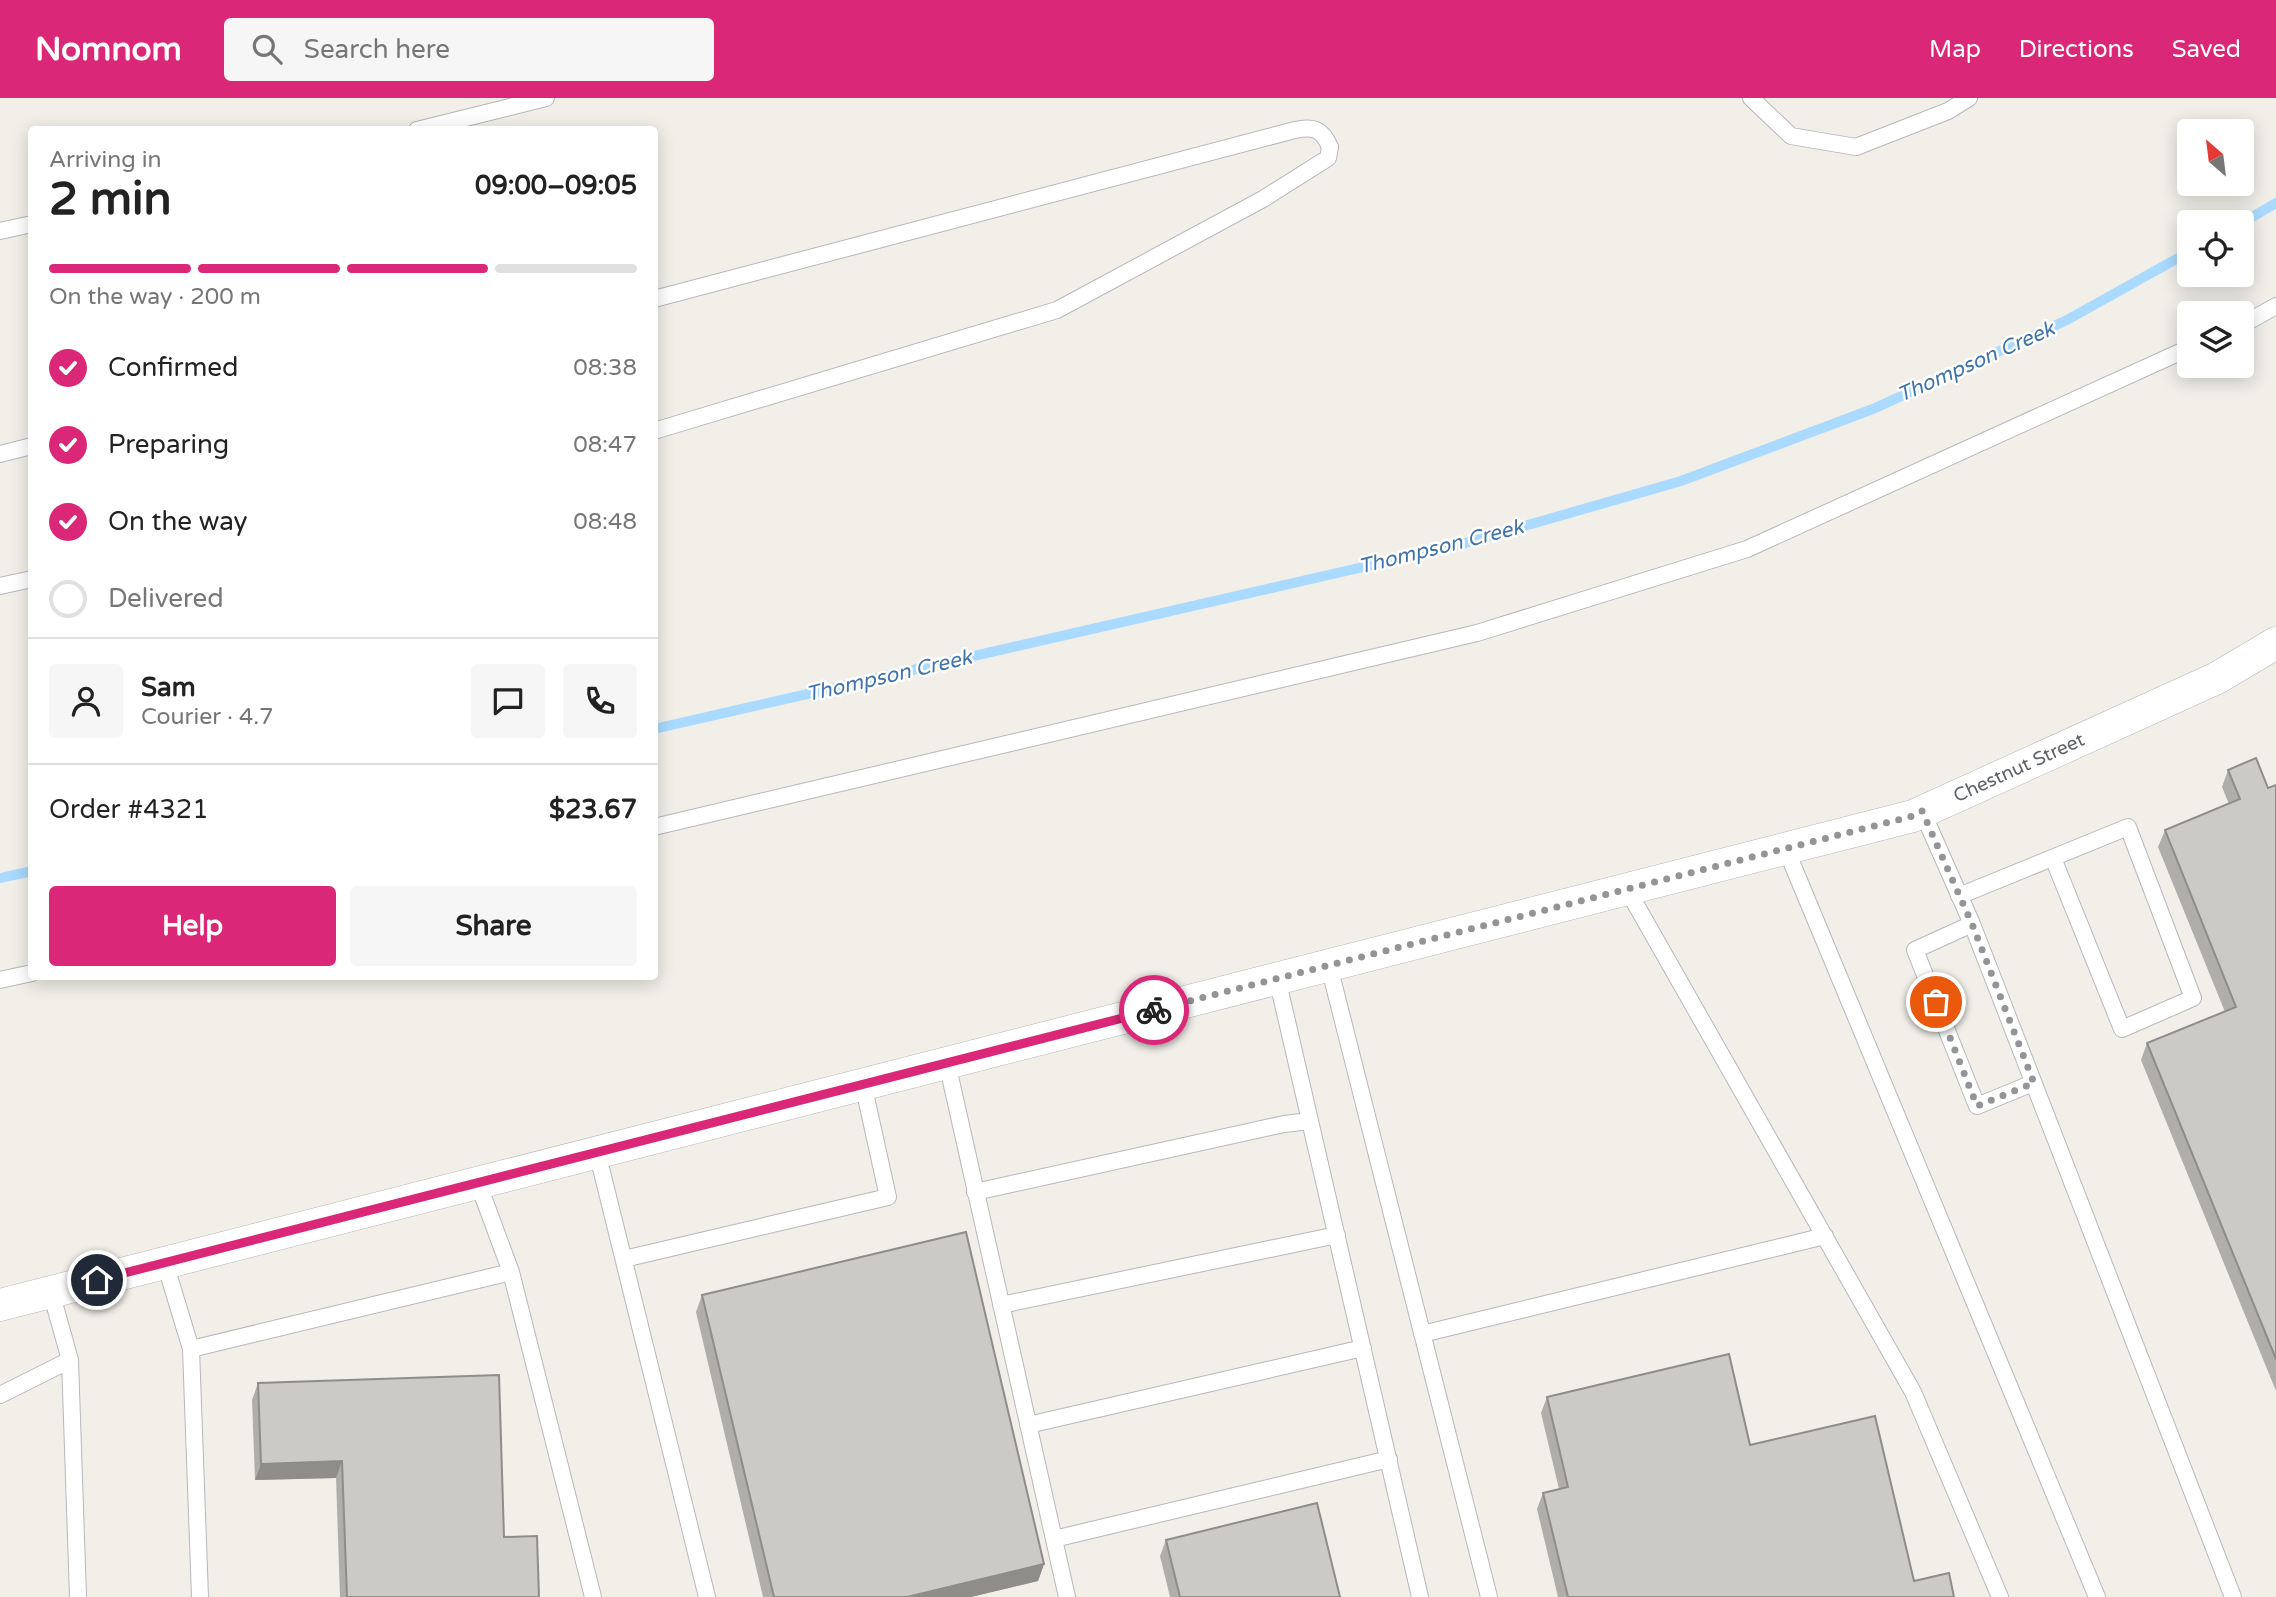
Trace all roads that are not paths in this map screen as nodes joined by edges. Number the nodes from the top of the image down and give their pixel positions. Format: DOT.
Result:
graph roads {
  1 [pos="546,98"];
  2 [pos="1751,98"];
  3 [pos="1969,98"];
  4 [pos="433,126"];
  5 [pos="28,224"];
  6 [pos="0,231"];
  7 [pos="658,298"];
  8 [pos="2276,306"];
  9 [pos="2254,318"];
  10 [pos="2177,353"];
  11 [pos="658,430"];
  12 [pos="28,447"];
  13 [pos="0,454"];
  14 [pos="28,580"];
  15 [pos="0,586"];
  16 [pos="2276,643"];
  17 [pos="1922,811"];
  18 [pos="658,826"];
  19 [pos="1786,849"];
  20 [pos="2053,858"];
  21 [pos="1628,889"];
  22 [pos="1959,896"];
  23 [pos="1972,924"];
  24 [pos="1329,966"];
  25 [pos="28,974"];
  26 [pos="1277,978"];
  27 [pos="0,980"];
  28 [pos="947,1063"];
  29 [pos="2034,1083"];
  30 [pos="863,1084"];
  31 [pos="1310,1121"];
  32 [pos="597,1152"];
  33 [pos="478,1182"];
  34 [pos="975,1192"];
  35 [pos="1337,1235"];
  36 [pos="1825,1236"];
  37 [pos="624,1259"];
  38 [pos="165,1263"];
  39 [pos="511,1272"];
  40 [pos="51,1292"];
  41 [pos="1001,1304"];
  42 [pos="0,1305"];
  43 [pos="1422,1334"];
  44 [pos="1363,1348"];
  45 [pos="191,1349"];
  46 [pos="70,1360"];
  47 [pos="0,1395"];
  48 [pos="1028,1425"];
  49 [pos="1389,1459"];
  50 [pos="1054,1539"];
  51 [pos="78,1597"];
  52 [pos="200,1597"];
  53 [pos="593,1597"];
  54 [pos="707,1597"];
  55 [pos="1067,1597"];
  56 [pos="1420,1597"];
  57 [pos="1489,1597"];
  58 [pos="2000,1597"];
  59 [pos="2098,1597"];
  60 [pos="2233,1597"];
  1 -- 4 [label="lane"];
  2 -- 3 [label="lane"];
  5 -- 6 [label="lane"];
  7 -- 11 [label="lane"];
  8 -- 9 [label="lane"];
  10 -- 18 [label="lane"];
  12 -- 13 [label="lane"];
  14 -- 15 [label="lane"];
  16 -- 17 [label="street, Chestnut Street"];
  17 -- 19 [label="street, Chestnut Street"];
  17 -- 22 [label="lane"];
  19 -- 21 [label="street, Chestnut Street"];
  19 -- 59 [label="lane"];
  20 -- 20 [label="lane"];
  20 -- 22 [label="lane"];
  21 -- 24 [label="street, Chestnut Street"];
  21 -- 36 [label="lane"];
  22 -- 23 [label="lane"];
  23 -- 29 [label="lane"];
  23 -- 29 [label="lane"];
  24 -- 26 [label="street, Chestnut Street"];
  24 -- 43 [label="lane"];
  25 -- 27 [label="lane"];
  26 -- 28 [label="street, Chestnut Street"];
  26 -- 31 [label="lane"];
  28 -- 30 [label="street, Chestnut Street"];
  28 -- 34 [label="lane"];
  29 -- 60 [label="lane"];
  30 -- 32 [label="street, Chestnut Street"];
  30 -- 37 [label="lane"];
  31 -- 34 [label="lane"];
  31 -- 35 [label="lane"];
  32 -- 33 [label="street, Chestnut Street"];
  32 -- 37 [label="lane"];
  33 -- 38 [label="street, Chestnut Street"];
  33 -- 39 [label="lane"];
  34 -- 41 [label="lane"];
  35 -- 41 [label="lane"];
  35 -- 44 [label="lane"];
  36 -- 43 [label="lane"];
  36 -- 58 [label="lane"];
  37 -- 54 [label="lane"];
  38 -- 40 [label="street, Chestnut Street"];
  38 -- 45 [label="lane"];
  39 -- 45 [label="lane"];
  39 -- 53 [label="lane"];
  40 -- 42 [label="street, Chestnut Street"];
  40 -- 46 [label="lane"];
  41 -- 48 [label="lane"];
  43 -- 57 [label="lane"];
  44 -- 48 [label="lane"];
  44 -- 49 [label="lane"];
  45 -- 52 [label="lane"];
  46 -- 47 [label="lane"];
  46 -- 51 [label="lane"];
  48 -- 50 [label="lane"];
  49 -- 50 [label="lane"];
  49 -- 56 [label="lane"];
  50 -- 55 [label="lane"];
}
